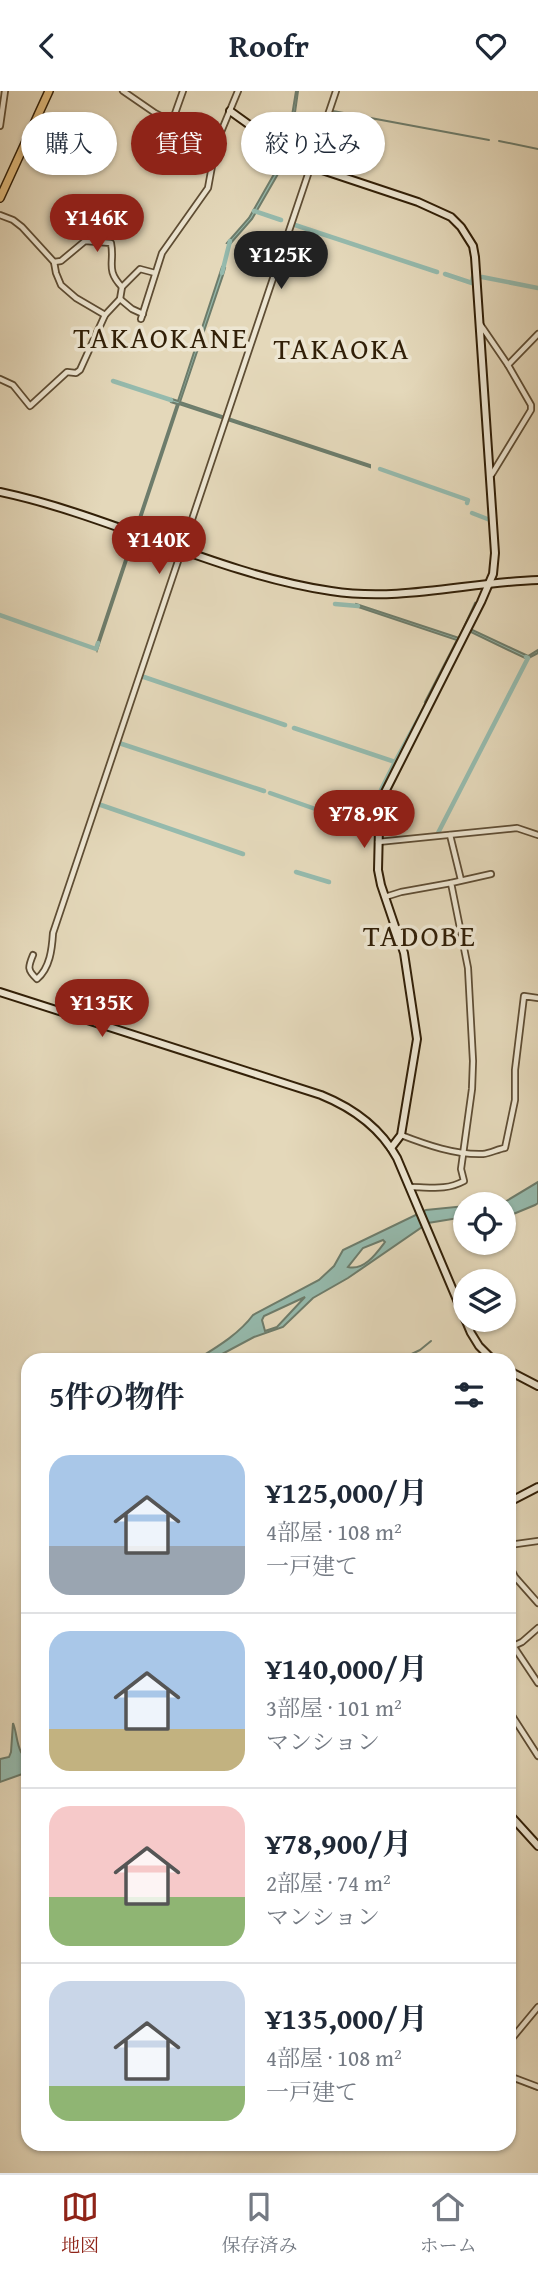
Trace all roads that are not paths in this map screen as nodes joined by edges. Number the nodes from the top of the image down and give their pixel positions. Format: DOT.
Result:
graph roads {
  1 [pos="5,91"];
  2 [pos="48,91"];
  3 [pos="123,91"];
  4 [pos="183,91"];
  5 [pos="237,91"];
  6 [pos="336,91"];
  7 [pos="230,111"];
  8 [pos="156,112"];
  9 [pos="176,112"];
  10 [pos="329,112"];
  11 [pos="227,118"];
  12 [pos="241,119"];
  13 [pos="0,125"];
  14 [pos="210,175"];
  15 [pos="308,175"];
  16 [pos="337,175"];
  17 [pos="0,198"];
  18 [pos="0,215"];
  19 [pos="54,262"];
  20 [pos="155,273"];
  21 [pos="121,287"];
  22 [pos="120,299"];
  23 [pos="105,314"];
  24 [pos="479,323"];
  25 [pos="538,334"];
  26 [pos="508,365"];
  27 [pos="0,379"];
  28 [pos="538,399"];
  29 [pos="531,408"];
  30 [pos="538,416"];
  31 [pos="492,474"];
  32 [pos="0,492"];
  33 [pos="181,549"];
  34 [pos="538,580"];
  35 [pos="489,585"];
  36 [pos="450,835"];
  37 [pos="538,835"];
  38 [pos="378,842"];
  39 [pos="491,874"];
  40 [pos="461,880"];
  41 [pos="451,883"];
  42 [pos="385,897"];
  43 [pos="33,955"];
  44 [pos="0,992"];
  45 [pos="538,997"];
  46 [pos="401,1135"];
  47 [pos="391,1148"];
  48 [pos="463,1153"];
  49 [pos="410,1188"];
  50 [pos="487,1353"];
  51 [pos="516,1375"];
  52 [pos="538,1386"];
  53 [pos="538,1487"];
  54 [pos="516,1498"];
  55 [pos="538,1541"];
  56 [pos="516,1544"];
  57 [pos="516,1577"];
  58 [pos="535,1595"];
  59 [pos="538,1603"];
  60 [pos="538,1628"];
  61 [pos="516,1644"];
  62 [pos="516,1653"];
  63 [pos="538,1683"];
  64 [pos="516,1722"];
  65 [pos="538,1756"];
  66 [pos="516,1822"];
  67 [pos="538,1846"];
  68 [pos="538,2007"];
  69 [pos="516,2034"];
  70 [pos="516,2079"];
  71 [pos="538,2087"];
  1 -- 13 [label="street"];
  2 -- 17 [label="highway"];
  3 -- 8 [label="street"];
  4 -- 9 [label="street"];
  5 -- 7 [label="street"];
  6 -- 10 [label="street"];
  7 -- 11 [label="street"];
  7 -- 12 [label="street"];
  14 -- 20 [label="street"];
  15 -- 33 [label="street"];
  16 -- 24 [label="street"];
  18 -- 19 [label="street"];
  19 -- 21 [label="street"];
  19 -- 23 [label="street"];
  20 -- 21 [label="street"];
  20 -- 22 [label="street"];
  21 -- 22 [label="street"];
  22 -- 23 [label="street"];
  23 -- 27 [label="street"];
  24 -- 26 [label="street"];
  24 -- 31 [label="street"];
  25 -- 26 [label="street"];
  26 -- 29 [label="street"];
  28 -- 29 [label="street"];
  29 -- 30 [label="street"];
  29 -- 31 [label="street"];
  31 -- 35 [label="street"];
  32 -- 33 [label="street"];
  33 -- 35 [label="street"];
  33 -- 43 [label="street"];
  34 -- 35 [label="street"];
  35 -- 38 [label="street"];
  36 -- 37 [label="street"];
  36 -- 38 [label="street"];
  36 -- 40 [label="street"];
  38 -- 42 [label="street"];
  39 -- 40 [label="street"];
  40 -- 41 [label="street"];
  41 -- 42 [label="street"];
  41 -- 48 [label="street"];
  42 -- 46 [label="street"];
  44 -- 47 [label="street"];
  45 -- 48 [label="street"];
  46 -- 47 [label="street"];
  46 -- 48 [label="street"];
  47 -- 49 [label="street"];
  48 -- 49 [label="street"];
  49 -- 50 [label="street"];
  51 -- 52 [label="street"];
  53 -- 54 [label="street"];
  55 -- 56 [label="street"];
  57 -- 58 [label="street"];
  58 -- 59 [label="street"];
  60 -- 61 [label="street"];
  62 -- 63 [label="street"];
  64 -- 65 [label="street"];
  66 -- 67 [label="street"];
  68 -- 69 [label="street"];
  70 -- 71 [label="street"];
}
